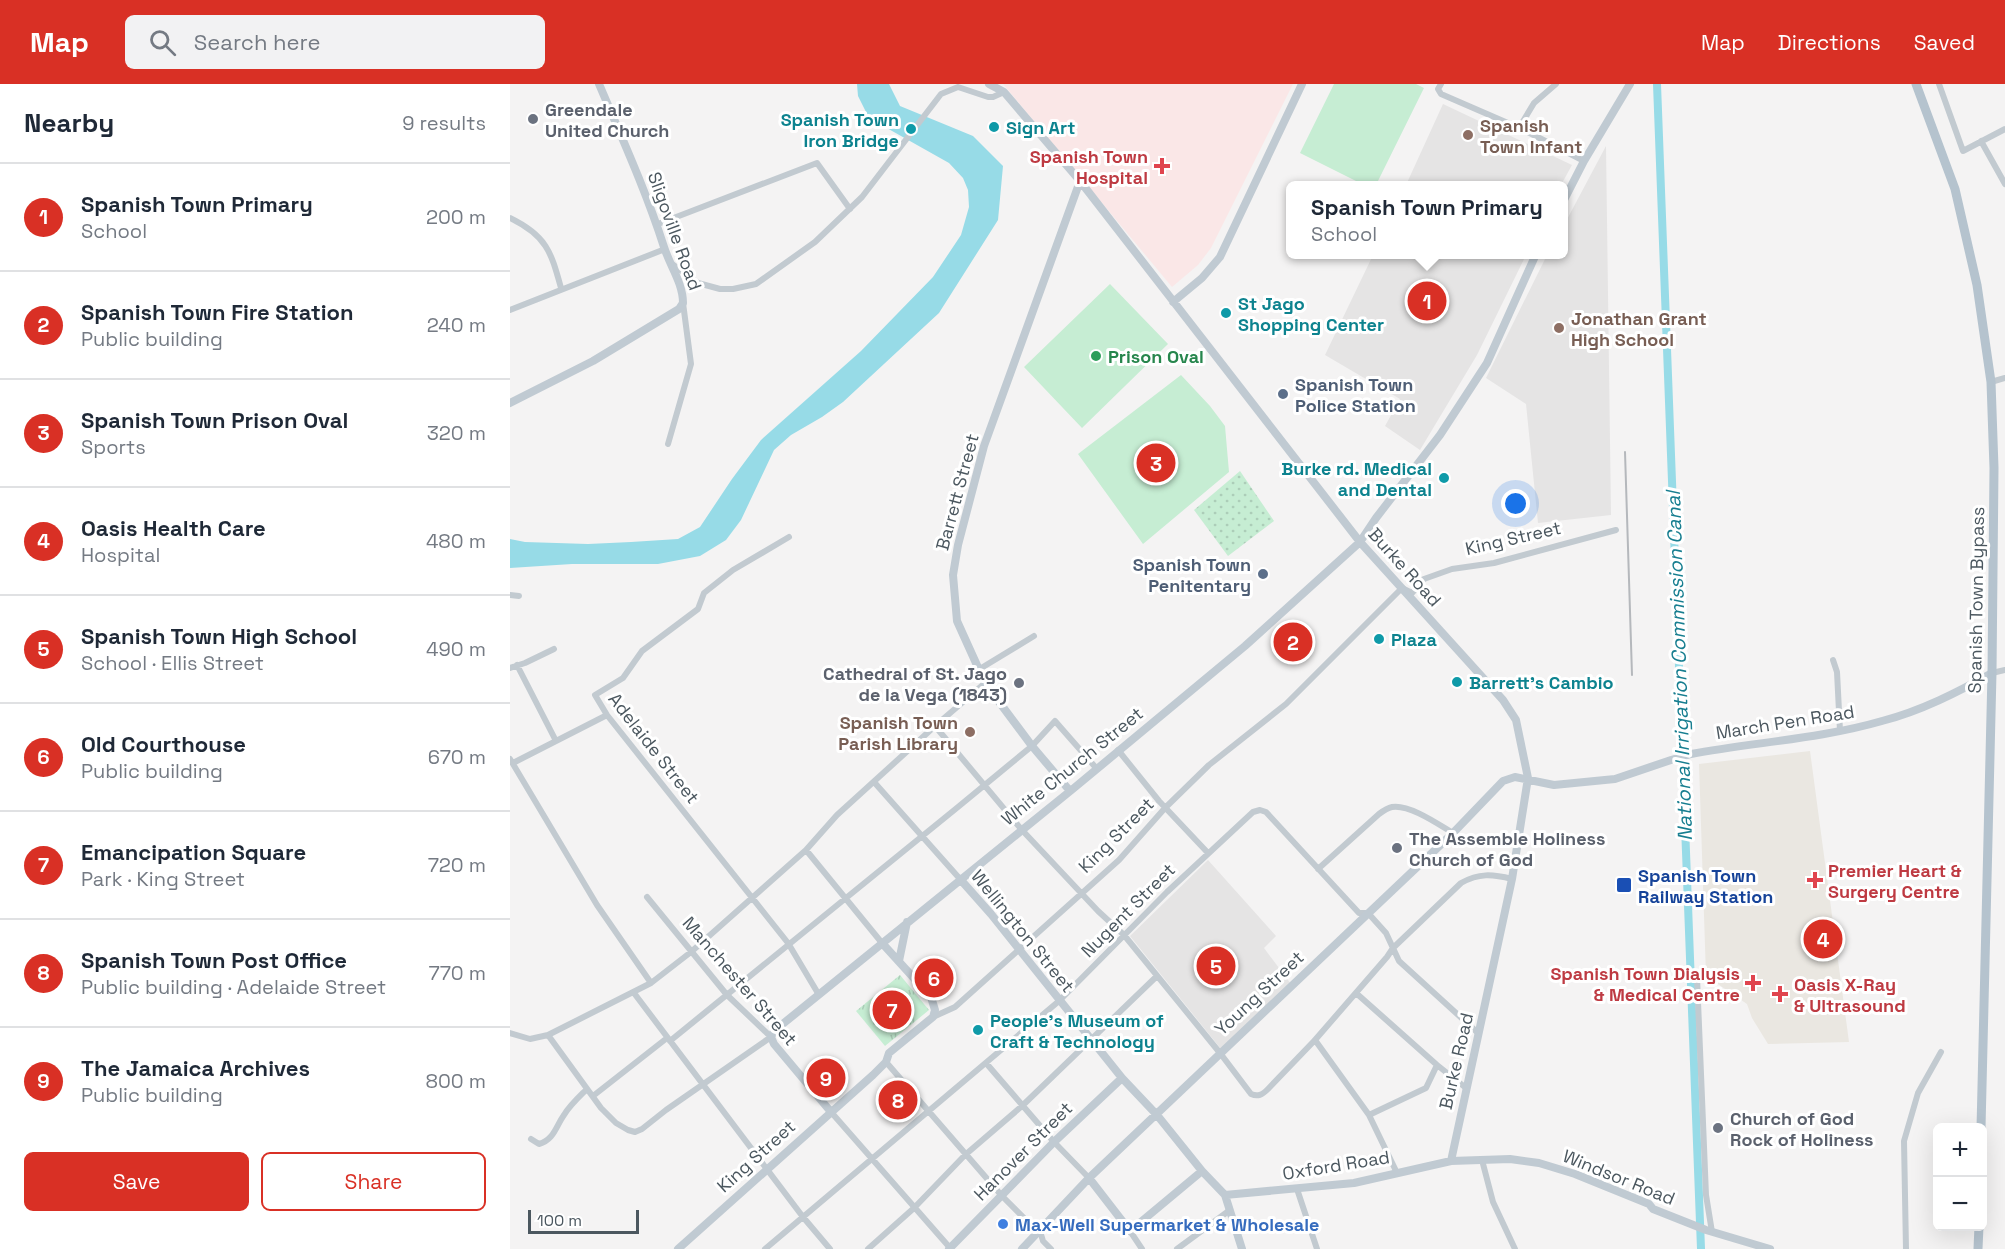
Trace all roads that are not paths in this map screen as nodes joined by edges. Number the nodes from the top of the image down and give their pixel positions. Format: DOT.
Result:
graph roads {
  1 [pos="599,84"];
  2 [pos="989,84"];
  3 [pos="1302,84"];
  4 [pos="1441,84"];
  5 [pos="1556,84"];
  6 [pos="1630,84"];
  7 [pos="1916,84"];
  8 [pos="1939,84"];
  9 [pos="1004,92"];
  10 [pos="2005,129"];
  11 [pos="1524,130"];
  12 [pos="1981,141"];
  13 [pos="1584,161"];
  14 [pos="1080,182"];
  15 [pos="2005,184"];
  16 [pos="1568,191"];
  17 [pos="850,209"];
  18 [pos="510,218"];
  19 [pos="658,224"];
  20 [pos="665,249"];
  21 [pos="1534,259"];
  22 [pos="672,264"];
  23 [pos="561,288"];
  24 [pos="1173,302"];
  25 [pos="683,303"];
  26 [pos="510,310"];
  27 [pos="2005,378"];
  28 [pos="1991,382"];
  29 [pos="510,404"];
  30 [pos="668,444"];
  31 [pos="1616,530"];
  32 [pos="789,537"];
  33 [pos="1360,543"];
  34 [pos="1402,588"];
  35 [pos="510,595"];
  36 [pos="519,596"];
  37 [pos="1035,636"];
  38 [pos="554,649"];
  39 [pos="1833,660"];
  40 [pos="513,666"];
  41 [pos="978,670"];
  42 [pos="2005,670"];
  43 [pos="1992,673"];
  44 [pos="985,683"];
  45 [pos="607,715"];
  46 [pos="935,726"];
  47 [pos="1840,731"];
  48 [pos="556,741"];
  49 [pos="1032,746"];
  50 [pos="1118,750"];
  51 [pos="511,761"];
  52 [pos="1096,769"];
  53 [pos="1528,778"];
  54 [pos="874,782"];
  55 [pos="984,784"];
  56 [pos="1070,791"];
  57 [pos="1165,808"];
  58 [pos="1021,829"];
  59 [pos="1453,833"];
  60 [pos="922,837"];
  61 [pos="806,850"];
  62 [pos="1208,853"];
  63 [pos="1318,869"];
  64 [pos="960,879"];
  65 [pos="1512,879"];
  66 [pos="1081,893"];
  67 [pos="647,897"];
  68 [pos="752,898"];
  69 [pos="845,898"];
  70 [pos="1368,913"];
  71 [pos="907,922"];
  72 [pos="1124,935"];
  73 [pos="788,943"];
  74 [pos="882,943"];
  75 [pos="1393,948"];
  76 [pos="1019,950"];
  77 [pos="691,952"];
  78 [pos="899,962"];
  79 [pos="1157,976"];
  80 [pos="1697,977"];
  81 [pos="651,983"];
  82 [pos="634,993"];
  83 [pos="1356,993"];
  84 [pos="727,995"];
  85 [pos="819,996"];
  86 [pos="1059,1001"];
  87 [pos="933,1017"];
  88 [pos="510,1033"];
  89 [pos="1478,1034"];
  90 [pos="548,1035"];
  91 [pos="771,1037"];
  92 [pos="668,1039"];
  93 [pos="1315,1040"];
  94 [pos="1091,1041"];
  95 [pos="1941,1052"];
  96 [pos="1220,1053"];
  97 [pos="886,1062"];
  98 [pos="986,1063"];
  99 [pos="1437,1065"];
  100 [pos="1122,1078"];
  101 [pos="703,1083"];
  102 [pos="1466,1088"];
  103 [pos="587,1089"];
  104 [pos="593,1096"];
  105 [pos="1022,1106"];
  106 [pos="928,1111"];
  107 [pos="831,1112"];
  108 [pos="1157,1115"];
  109 [pos="1369,1115"];
  110 [pos="1981,1123"];
  111 [pos="531,1139"];
  112 [pos="1054,1143"];
  113 [pos="965,1155"];
  114 [pos="873,1158"];
  115 [pos="1482,1160"];
  116 [pos="1451,1161"];
  117 [pos="767,1169"];
  118 [pos="1202,1171"];
  119 [pos="1397,1173"];
  120 [pos="1089,1178"];
  121 [pos="1297,1189"];
  122 [pos="1225,1195"];
  123 [pos="1002,1196"];
  124 [pos="914,1208"];
  125 [pos="1230,1210"];
  126 [pos="803,1216"];
  127 [pos="1040,1231"];
  128 [pos="1131,1231"];
  129 [pos="1709,1231"];
  130 [pos="1979,1231"];
  131 [pos="1139,1248"];
  132 [pos="678,1249"];
  133 [pos="765,1249"];
  134 [pos="830,1249"];
  135 [pos="868,1249"];
  136 [pos="950,1249"];
  137 [pos="1022,1249"];
  138 [pos="1051,1249"];
  139 [pos="1177,1249"];
  140 [pos="1242,1249"];
  141 [pos="1317,1249"];
  142 [pos="1515,1249"];
  143 [pos="1770,1249"];
  144 [pos="1906,1249"];
  145 [pos="1978,1249"];
  1 -- 19 [label="street, Sligoville Road"];
  2 -- 9 [label="street, Burke Road"];
  3 -- 24 [label="street"];
  4 -- 11 [label="street"];
  5 -- 11 [label="street"];
  6 -- 13 [label="street"];
  7 -- 28 [label="main road, Spanish Town Bypass"];
  8 -- 12 [label="street"];
  9 -- 14 [label="street, Burke Road"];
  9 -- 17 [label="street"];
  10 -- 12 [label="street"];
  11 -- 13 [label="street"];
  12 -- 15 [label="street"];
  13 -- 16 [label="street"];
  14 -- 24 [label="street, Burke Road"];
  14 -- 41 [label="street, Barrett Street"];
  17 -- 19 [label="street"];
  17 -- 22 [label="street"];
  18 -- 23 [label="street"];
  19 -- 20 [label="street, Sligoville Road"];
  20 -- 22 [label="street, Sligoville Road"];
  20 -- 23 [label="street"];
  21 -- 33 [label="street, White Church Street"];
  22 -- 25 [label="street, Sligoville Road"];
  23 -- 26 [label="street"];
  24 -- 33 [label="street, Burke Road"];
  25 -- 29 [label="street, Sligoville Road"];
  25 -- 30 [label="street"];
  27 -- 28 [label="street"];
  28 -- 43 [label="main road, Spanish Town Bypass"];
  31 -- 34 [label="street, King Street"];
  32 -- 45 [label="street, Adelaide Street"];
  33 -- 34 [label="street, Burke Road"];
  33 -- 50 [label="street, White Church Street"];
  34 -- 53 [label="street, Burke Road"];
  34 -- 57 [label="street, King Street"];
  35 -- 36 [label="street"];
  37 -- 41 [label="street"];
  38 -- 40 [label="street"];
  39 -- 47 [label="street"];
  40 -- 48 [label="street"];
  41 -- 44 [label="street, Barrett Street"];
  42 -- 43 [label="street, March Pen Road"];
  43 -- 47 [label="street, March Pen Road"];
  43 -- 110 [label="main road, Spanish Town Bypass"];
  44 -- 46 [label="street"];
  44 -- 49 [label="street, Barrett Street"];
  45 -- 48 [label="street"];
  45 -- 68 [label="street, Adelaide Street"];
  46 -- 54 [label="street"];
  46 -- 55 [label="street"];
  47 -- 53 [label="street, March Pen Road"];
  48 -- 51 [label="street"];
  49 -- 52 [label="street"];
  49 -- 55 [label="street"];
  49 -- 56 [label="street, Barrett Street"];
  50 -- 52 [label="street, White Church Street"];
  50 -- 57 [label="street"];
  51 -- 81 [label="street"];
  52 -- 56 [label="street, White Church Street"];
  53 -- 59 [label="street, Young Street"];
  53 -- 65 [label="street, Burke Road"];
  54 -- 60 [label="street, Wellington Street"];
  54 -- 61 [label="street"];
  55 -- 58 [label="street"];
  55 -- 60 [label="street"];
  56 -- 58 [label="street, White Church Street"];
  57 -- 62 [label="street"];
  57 -- 66 [label="street, King Street"];
  58 -- 64 [label="street, White Church Street"];
  58 -- 66 [label="street"];
  59 -- 63 [label="street"];
  59 -- 70 [label="street, Young Street"];
  60 -- 64 [label="street, Wellington Street"];
  60 -- 69 [label="street"];
  61 -- 68 [label="street"];
  61 -- 69 [label="street"];
  62 -- 63 [label="street, Nugent Street"];
  62 -- 72 [label="street, Nugent Street"];
  63 -- 70 [label="street, Nugent Street"];
  64 -- 71 [label="street, White Church Street"];
  64 -- 76 [label="street, Wellington Street"];
  65 -- 75 [label="street"];
  65 -- 89 [label="street, Burke Road"];
  66 -- 72 [label="street"];
  66 -- 76 [label="street, King Street"];
  67 -- 77 [label="street, Manchester Street"];
  68 -- 73 [label="street, Adelaide Street"];
  68 -- 77 [label="street"];
  69 -- 73 [label="street"];
  69 -- 74 [label="street"];
  70 -- 75 [label="street, Nugent Street"];
  70 -- 96 [label="street, Young Street"];
  71 -- 74 [label="street, White Church Street"];
  71 -- 78 [label="street"];
  72 -- 79 [label="street"];
  72 -- 86 [label="street, Nugent Street"];
  73 -- 84 [label="street"];
  73 -- 85 [label="street, Adelaide Street"];
  74 -- 78 [label="street"];
  74 -- 85 [label="street, White Church Street"];
  75 -- 83 [label="street"];
  75 -- 89 [label="street, Nugent Street"];
  76 -- 86 [label="street, Wellington Street"];
  76 -- 87 [label="street, King Street"];
  77 -- 81 [label="street"];
  77 -- 84 [label="street, Manchester Street"];
  78 -- 87 [label="street"];
  79 -- 94 [label="street"];
  79 -- 96 [label="street"];
  80 -- 129 [label="street"];
  81 -- 82 [label="street"];
  82 -- 90 [label="street"];
  82 -- 92 [label="street"];
  83 -- 93 [label="street"];
  83 -- 99 [label="street"];
  84 -- 91 [label="street, Manchester Street"];
  84 -- 92 [label="street"];
  85 -- 91 [label="street, White Church Street"];
  86 -- 94 [label="street, Wellington Street"];
  86 -- 98 [label="street, Nugent Street"];
  87 -- 97 [label="street, King Street"];
  88 -- 90 [label="street"];
  89 -- 102 [label="street, Burke Road"];
  90 -- 103 [label="street, White Church Street"];
  91 -- 101 [label="street, White Church Street"];
  91 -- 107 [label="street, Manchester Street"];
  92 -- 101 [label="street"];
  92 -- 104 [label="street"];
  93 -- 96 [label="street"];
  93 -- 109 [label="street"];
  94 -- 100 [label="street, Wellington Street"];
  94 -- 105 [label="street"];
  95 -- 144 [label="street"];
  96 -- 108 [label="street, Young Street"];
  97 -- 106 [label="street"];
  97 -- 107 [label="street, King Street"];
  98 -- 105 [label="street"];
  98 -- 106 [label="street, Nugent Street"];
  99 -- 102 [label="street"];
  99 -- 109 [label="street"];
  100 -- 108 [label="street, Wellington Street"];
  100 -- 112 [label="street, Hanover Street"];
  101 -- 104 [label="street, White Church Street"];
  101 -- 117 [label="street"];
  102 -- 116 [label="street, Burke Road"];
  103 -- 104 [label="street, White Church Street"];
  103 -- 111 [label="street"];
  105 -- 112 [label="street"];
  105 -- 113 [label="street"];
  106 -- 113 [label="street"];
  106 -- 114 [label="street, Nugent Street"];
  107 -- 114 [label="street, Manchester Street"];
  107 -- 117 [label="street, King Street"];
  108 -- 118 [label="street, Wellington Street"];
  108 -- 120 [label="street, Young Street"];
  109 -- 119 [label="street"];
  112 -- 120 [label="street"];
  112 -- 123 [label="street, Hanover Street"];
  113 -- 123 [label="street"];
  113 -- 124 [label="street"];
  114 -- 124 [label="street, Manchester Street"];
  114 -- 126 [label="street, Nugent Street"];
  115 -- 116 [label="street, Windsor Road"];
  115 -- 129 [label="street, Windsor Road"];
  115 -- 142 [label="street"];
  116 -- 119 [label="street, Oxford Road"];
  117 -- 126 [label="street"];
  117 -- 132 [label="street, King Street"];
  118 -- 122 [label="street, Wellington Street"];
  118 -- 128 [label="street"];
  119 -- 121 [label="street, Oxford Road"];
  120 -- 127 [label="street, Young Street"];
  120 -- 128 [label="street"];
  121 -- 122 [label="street, Oxford Road"];
  121 -- 141 [label="street"];
  122 -- 125 [label="street, Wellington Street"];
  123 -- 127 [label="street"];
  123 -- 136 [label="street, Hanover Street"];
  124 -- 135 [label="street"];
  124 -- 136 [label="street, Manchester Street"];
  125 -- 139 [label="street"];
  125 -- 140 [label="street, Wellington Street"];
  126 -- 133 [label="street, Nugent Street"];
  126 -- 134 [label="street"];
  127 -- 137 [label="street, Young Street"];
  127 -- 138 [label="street"];
  128 -- 131 [label="street"];
  129 -- 143 [label="street, Windsor Road"];
  130 -- 145 [label="main road"];
}
